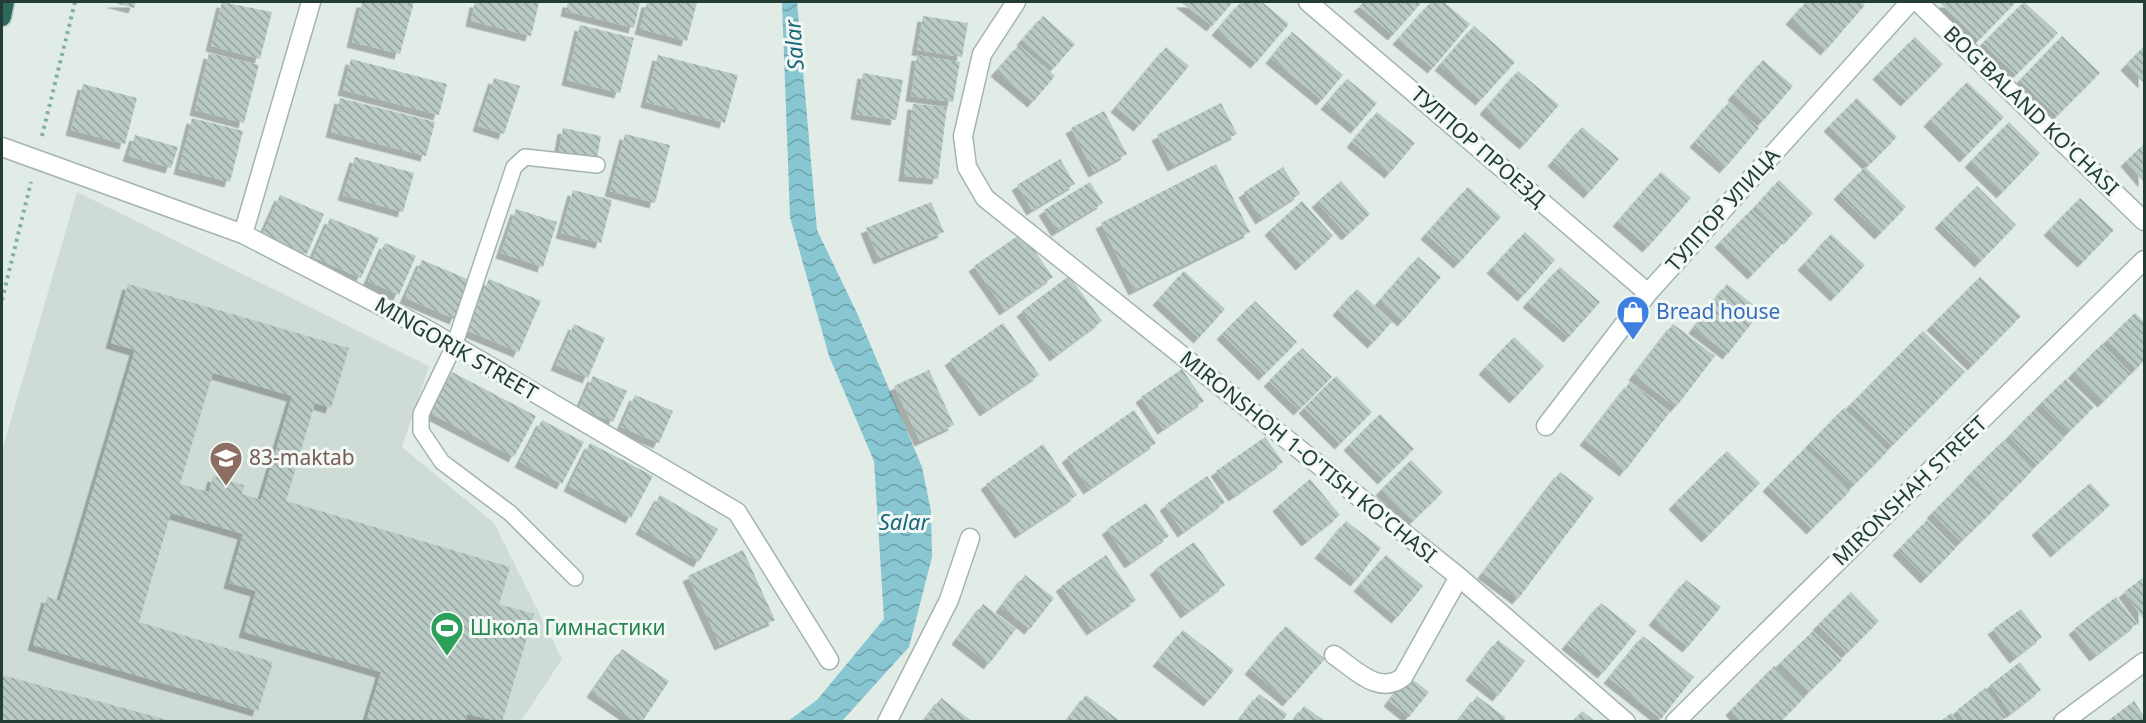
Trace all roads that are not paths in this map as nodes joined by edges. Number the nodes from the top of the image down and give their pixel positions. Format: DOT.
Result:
graph roads {
  1 [pos="5,2"];
  2 [pos="311,2"];
  3 [pos="1016,2"];
  4 [pos="1308,2"];
  5 [pos="1910,2"];
  6 [pos="1918,2"];
  7 [pos="2,17"];
  8 [pos="2,147"];
  9 [pos="597,165"];
  10 [pos="2145,221"];
  11 [pos="243,234"];
  12 [pos="2145,260"];
  13 [pos="1648,293"];
  14 [pos="454,346"];
  15 [pos="1546,426"];
  16 [pos="970,538"];
  17 [pos="1459,577"];
  18 [pos="575,578"];
  19 [pos="1334,655"];
  20 [pos="829,660"];
  21 [pos="2145,662"];
  22 [pos="889,718"];
  23 [pos="1679,720"];
  24 [pos="1626,722"];
  25 [pos="2063,722"];
  1 -- 7 [label="highway"];
  2 -- 11 [label="street"];
  3 -- 17 [label="street, MIRONSHOH 1-O'TISH KO'CHASI"];
  4 -- 13 [label="street, ТУЛПОР ПРОЕЗД"];
  5 -- 13 [label="street, ТУЛПОР УЛИЦА"];
  6 -- 10 [label="street, BOG'BALAND KO'CHASI"];
  8 -- 11 [label="street, MINGORIK STREET"];
  9 -- 14 [label="lane"];
  11 -- 14 [label="street, MINGORIK STREET"];
  12 -- 23 [label="street, MIRONSHAH STREET"];
  13 -- 15 [label="street, ТУЛПОР УЛИЦА"];
  14 -- 18 [label="lane"];
  14 -- 20 [label="street, MINGORIK STREET"];
  16 -- 22 [label="street"];
  17 -- 19 [label="street"];
  17 -- 24 [label="street, MIRONSHOH 1-O'TISH KO'CHASI"];
  21 -- 25 [label="street"];
}
